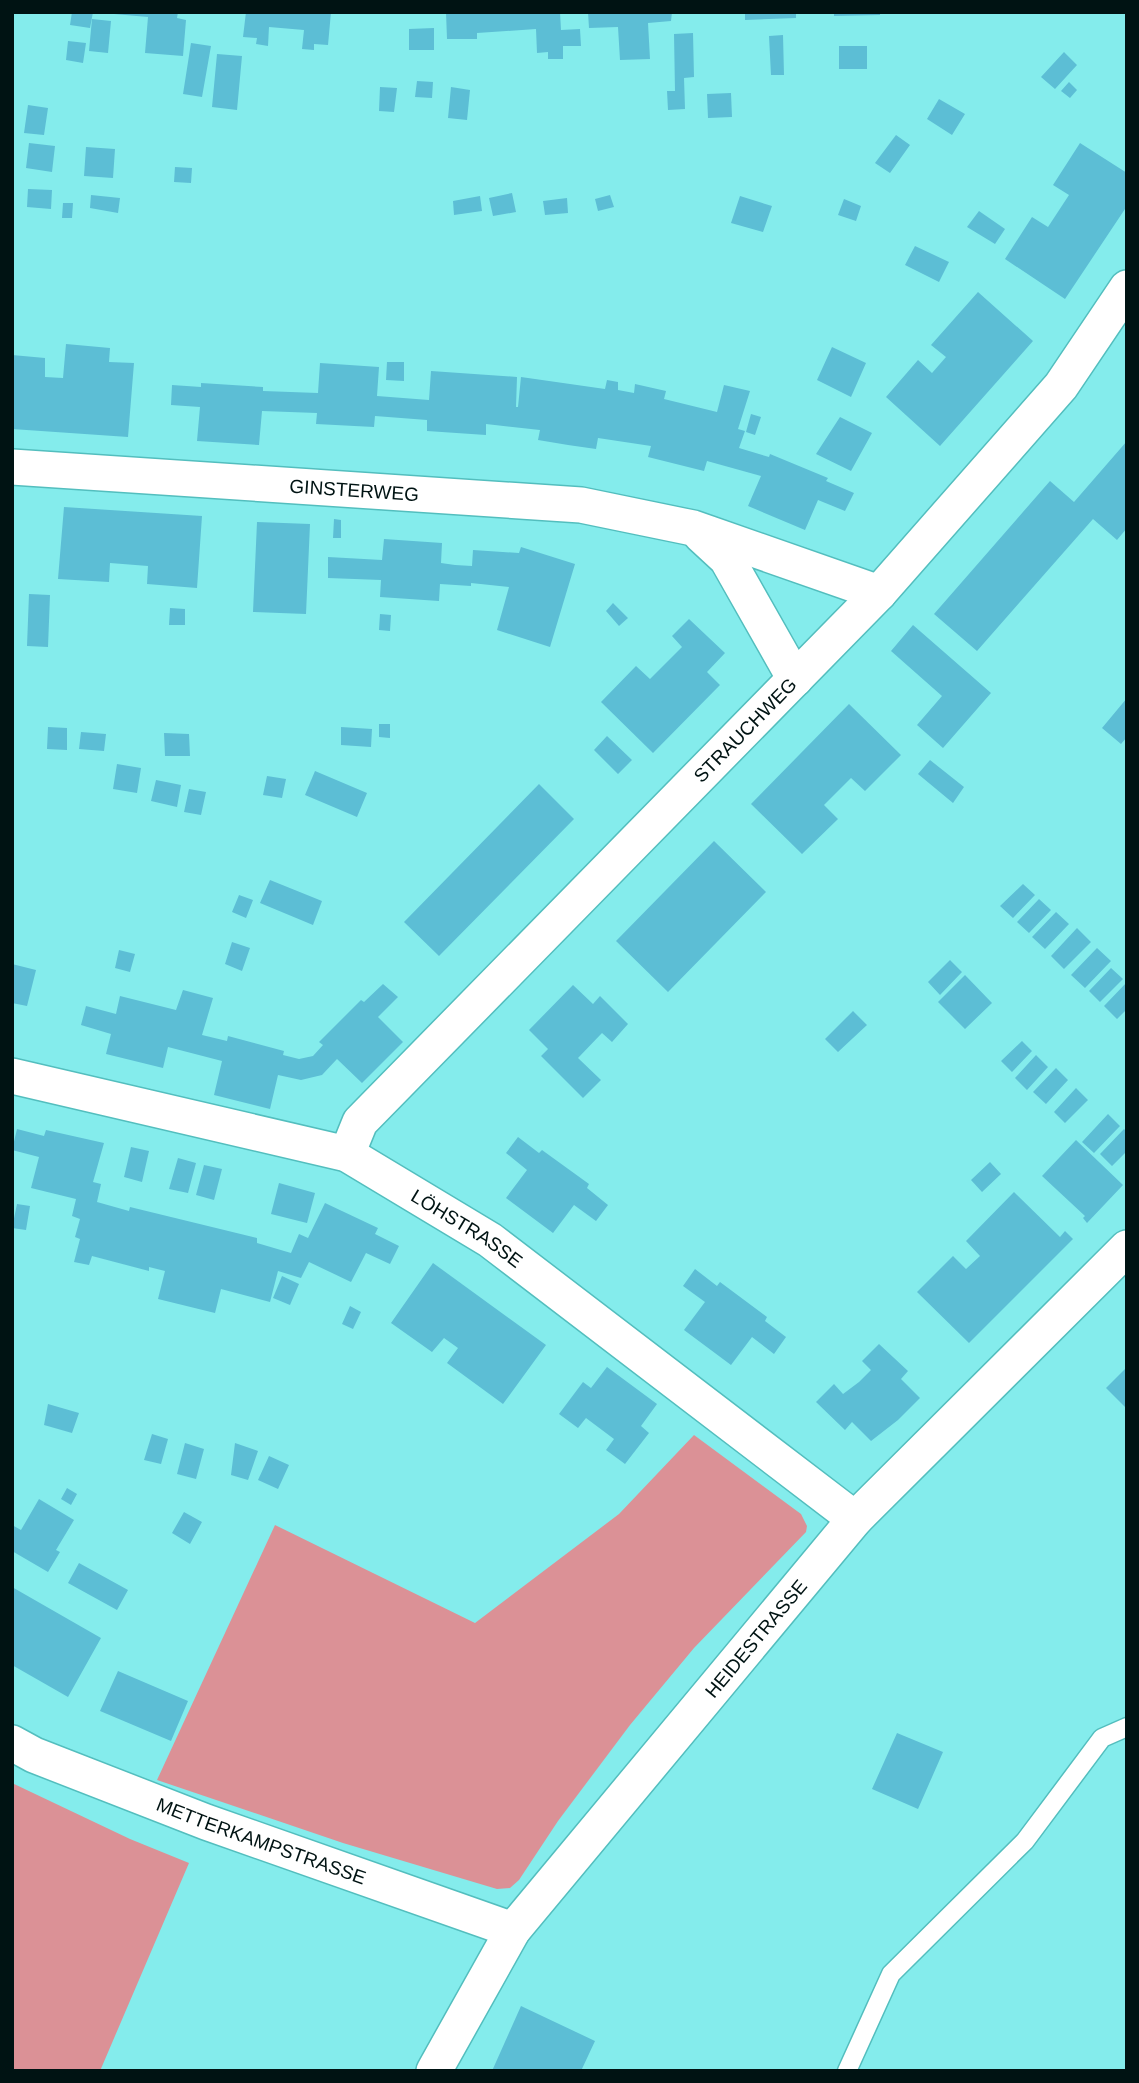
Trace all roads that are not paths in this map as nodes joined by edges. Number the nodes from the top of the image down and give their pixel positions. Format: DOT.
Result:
graph roads {
  1 [pos="1127,288"];
  2 [pos="12,467"];
  3 [pos="693,528"];
  4 [pos="879,593"];
  5 [pos="794,679"];
  6 [pos="12,1076"];
  7 [pos="347,1154"];
  8 [pos="1127,1248"];
  9 [pos="855,1519"];
  10 [pos="1127,1727"];
  11 [pos="12,1743"];
  12 [pos="513,1930"];
  13 [pos="434,2071"];
  14 [pos="847,2071"];
  1 -- 4 [label="street, STRAUCHWEG"];
  2 -- 3 [label="street, GINSTERWEG"];
  3 -- 4 [label="street, GINSTERWEG"];
  3 -- 5 [label="street"];
  4 -- 5 [label="street, STRAUCHWEG"];
  5 -- 7 [label="street, STRAUCHWEG"];
  6 -- 7 [label="street, LÖHSTRASSE"];
  7 -- 9 [label="street, LÖHSTRASSE"];
  8 -- 9 [label="street, HEIDESTRASSE"];
  9 -- 12 [label="street, HEIDESTRASSE"];
  10 -- 14 [label="lane"];
  11 -- 12 [label="street, METTERKAMPSTRASSE"];
  12 -- 13 [label="street, HEIDESTRASSE"];
}
